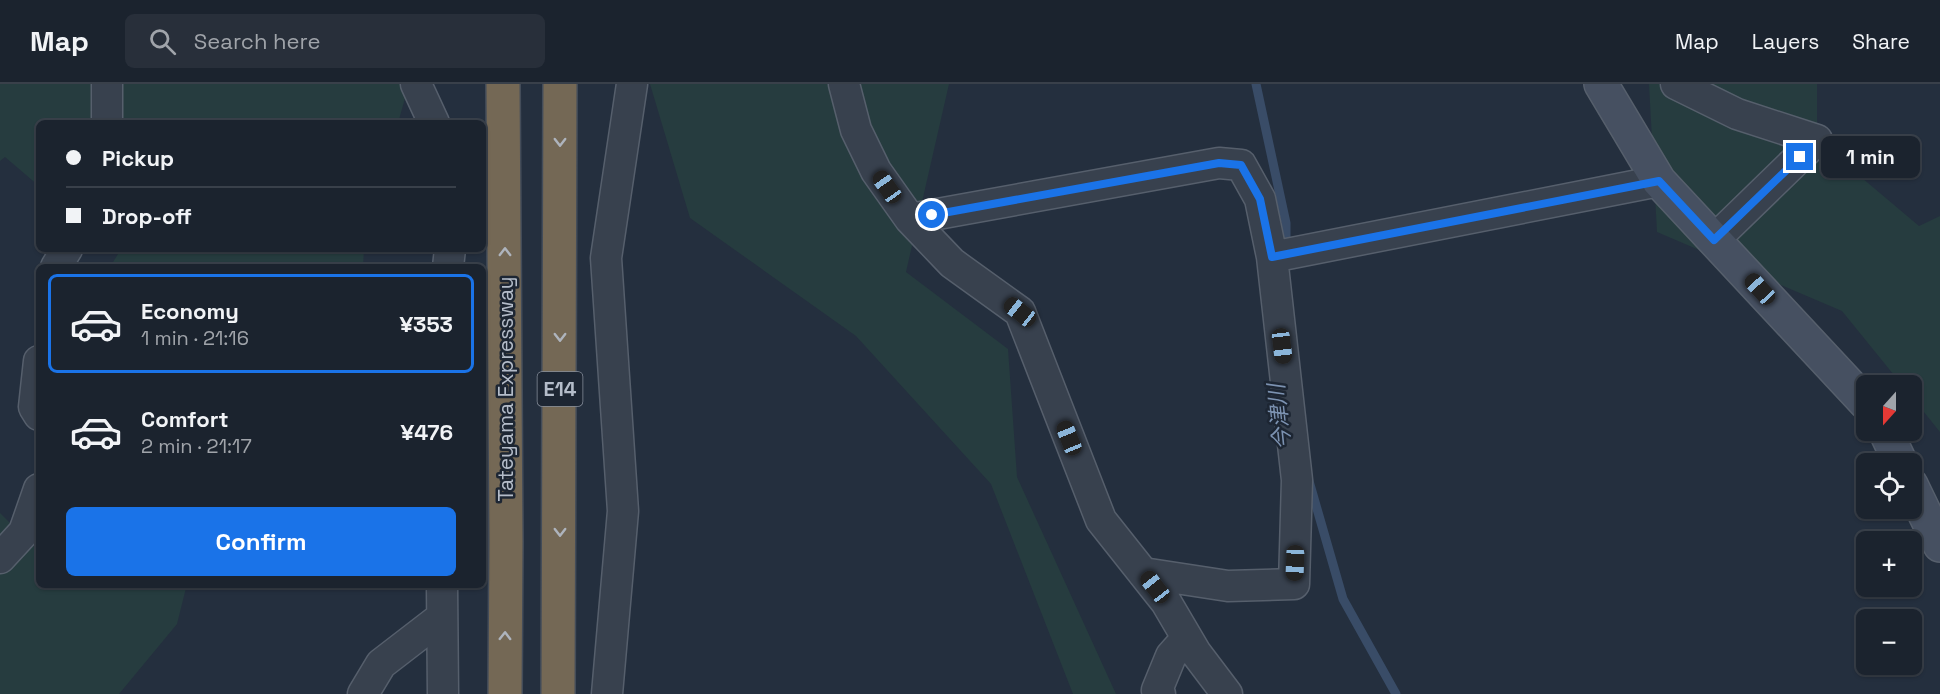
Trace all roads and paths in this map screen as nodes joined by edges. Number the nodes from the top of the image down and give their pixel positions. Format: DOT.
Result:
graph roads {
  1 [pos="107,84"];
  2 [pos="416,84"];
  3 [pos="504,84"];
  4 [pos="560,84"];
  5 [pos="632,84"];
  6 [pos="844,84"];
  7 [pos="1601,84"];
  8 [pos="1676,84"];
  9 [pos="107,120"];
  10 [pos="433,120"];
  11 [pos="1659,181"];
  12 [pos="910,219"];
  13 [pos="1714,240"];
  14 [pos="1272,257"];
  15 [pos="36,389"];
  16 [pos="1856,392"];
  17 [pos="36,411"];
  18 [pos="36,498"];
  19 [pos="1922,507"];
  20 [pos="1940,545"];
  21 [pos="0,558"];
  22 [pos="1143,573"];
  23 [pos="442,588"];
  24 [pos="442,616"];
  25 [pos="1187,638"];
  26 [pos="363,694"];
  27 [pos="443,694"];
  28 [pos="505,694"];
  29 [pos="558,694"];
  30 [pos="607,694"];
  31 [pos="1160,694"];
  32 [pos="1227,694"];
  1 -- 9 [label="street"];
  2 -- 10 [label="street"];
  28 -- 3 [label="highway, Tateyama Expressway, one-way"];
  4 -- 29 [label="highway, E14, one-way"];
  5 -- 30 [label="street"];
  6 -- 12 [label="street"];
  7 -- 11 [label="street"];
  8 -- 13 [label="street"];
  11 -- 13 [label="street"];
  11 -- 14 [label="street"];
  12 -- 14 [label="street"];
  12 -- 22 [label="street"];
  13 -- 16 [label="street"];
  14 -- 22 [label="street"];
  15 -- 17 [label="street"];
  18 -- 21 [label="street"];
  19 -- 20 [label="street"];
  22 -- 25 [label="street"];
  23 -- 24 [label="street"];
  24 -- 26 [label="street"];
  24 -- 27 [label="street"];
  25 -- 31 [label="street"];
  25 -- 32 [label="street"];
}
